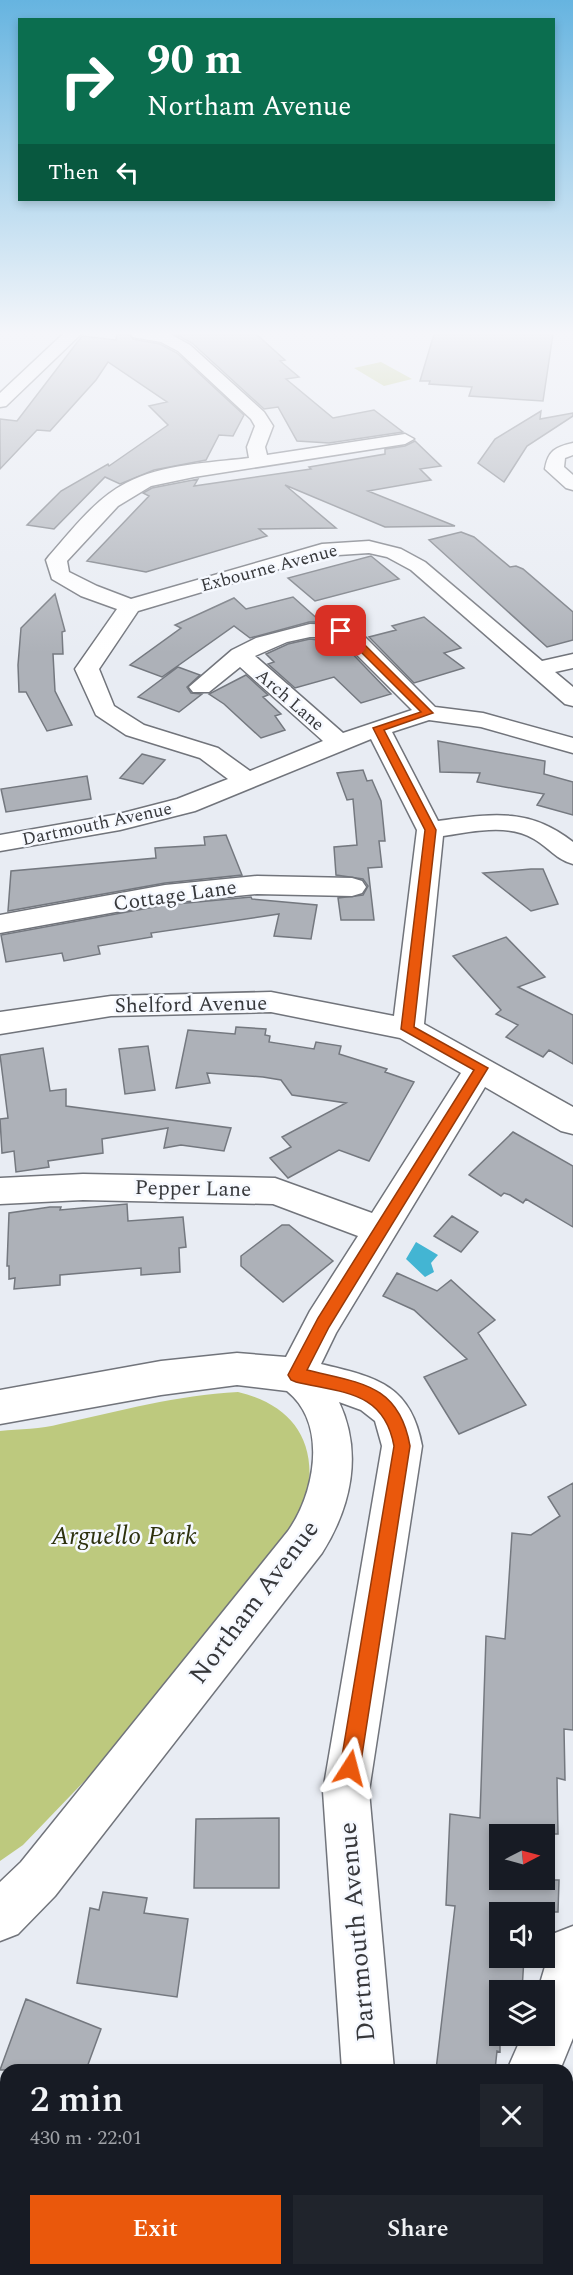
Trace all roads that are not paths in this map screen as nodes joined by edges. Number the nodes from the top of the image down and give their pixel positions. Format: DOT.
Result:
graph roads {
  1 [pos="259,440"];
  2 [pos="398,440"];
  3 [pos="573,449"];
  4 [pos="259,462"];
  5 [pos="573,484"];
  6 [pos="130,606"];
  7 [pos="240,655"];
  8 [pos="573,661"];
  9 [pos="537,669"];
  10 [pos="201,687"];
  11 [pos="573,699"];
  12 [pos="428,713"];
  13 [pos="378,728"];
  14 [pos="341,744"];
  15 [pos="573,746"];
  16 [pos="247,781"];
  17 [pos="430,830"];
  18 [pos="0,843"];
  19 [pos="573,856"];
  20 [pos="352,887"];
  21 [pos="0,924"];
  22 [pos="0,1023"];
  23 [pos="408,1029"];
  24 [pos="481,1068"];
  25 [pos="573,1122"];
  26 [pos="0,1191"];
  27 [pos="380,1230"];
  28 [pos="296,1375"];
  29 [pos="0,1407"];
  30 [pos="0,1916"];
  31 [pos="573,1951"];
  32 [pos="368,2064"];
  33 [pos="536,2064"];
  1 -- 4 [label="street"];
  2 -- 4 [label="street"];
  3 -- 5 [label="street"];
  4 -- 6 [label="street"];
  6 -- 9 [label="street, Exbourne Avenue"];
  6 -- 16 [label="street"];
  7 -- 10 [label="street, Arch Lane"];
  7 -- 12 [label="street, Arch Lane"];
  7 -- 14 [label="street, Arch Lane"];
  8 -- 9 [label="street"];
  9 -- 11 [label="street, Exbourne Avenue"];
  12 -- 13 [label="street"];
  12 -- 15 [label="street"];
  13 -- 14 [label="street"];
  13 -- 17 [label="street"];
  14 -- 16 [label="street"];
  16 -- 18 [label="street, Dartmouth Avenue"];
  17 -- 19 [label="street"];
  17 -- 23 [label="street"];
  20 -- 21 [label="street, Cottage Lane"];
  22 -- 23 [label="street, Shelford Avenue"];
  23 -- 24 [label="street, Shelford Avenue"];
  24 -- 25 [label="street, Shelford Avenue"];
  24 -- 27 [label="street"];
  26 -- 27 [label="street, Pepper Lane"];
  27 -- 28 [label="street"];
  28 -- 29 [label="street, Dartmouth Avenue"];
  28 -- 30 [label="street, Northam Avenue"];
  28 -- 32 [label="street, Dartmouth Avenue"];
  31 -- 33 [label="street"];
}
